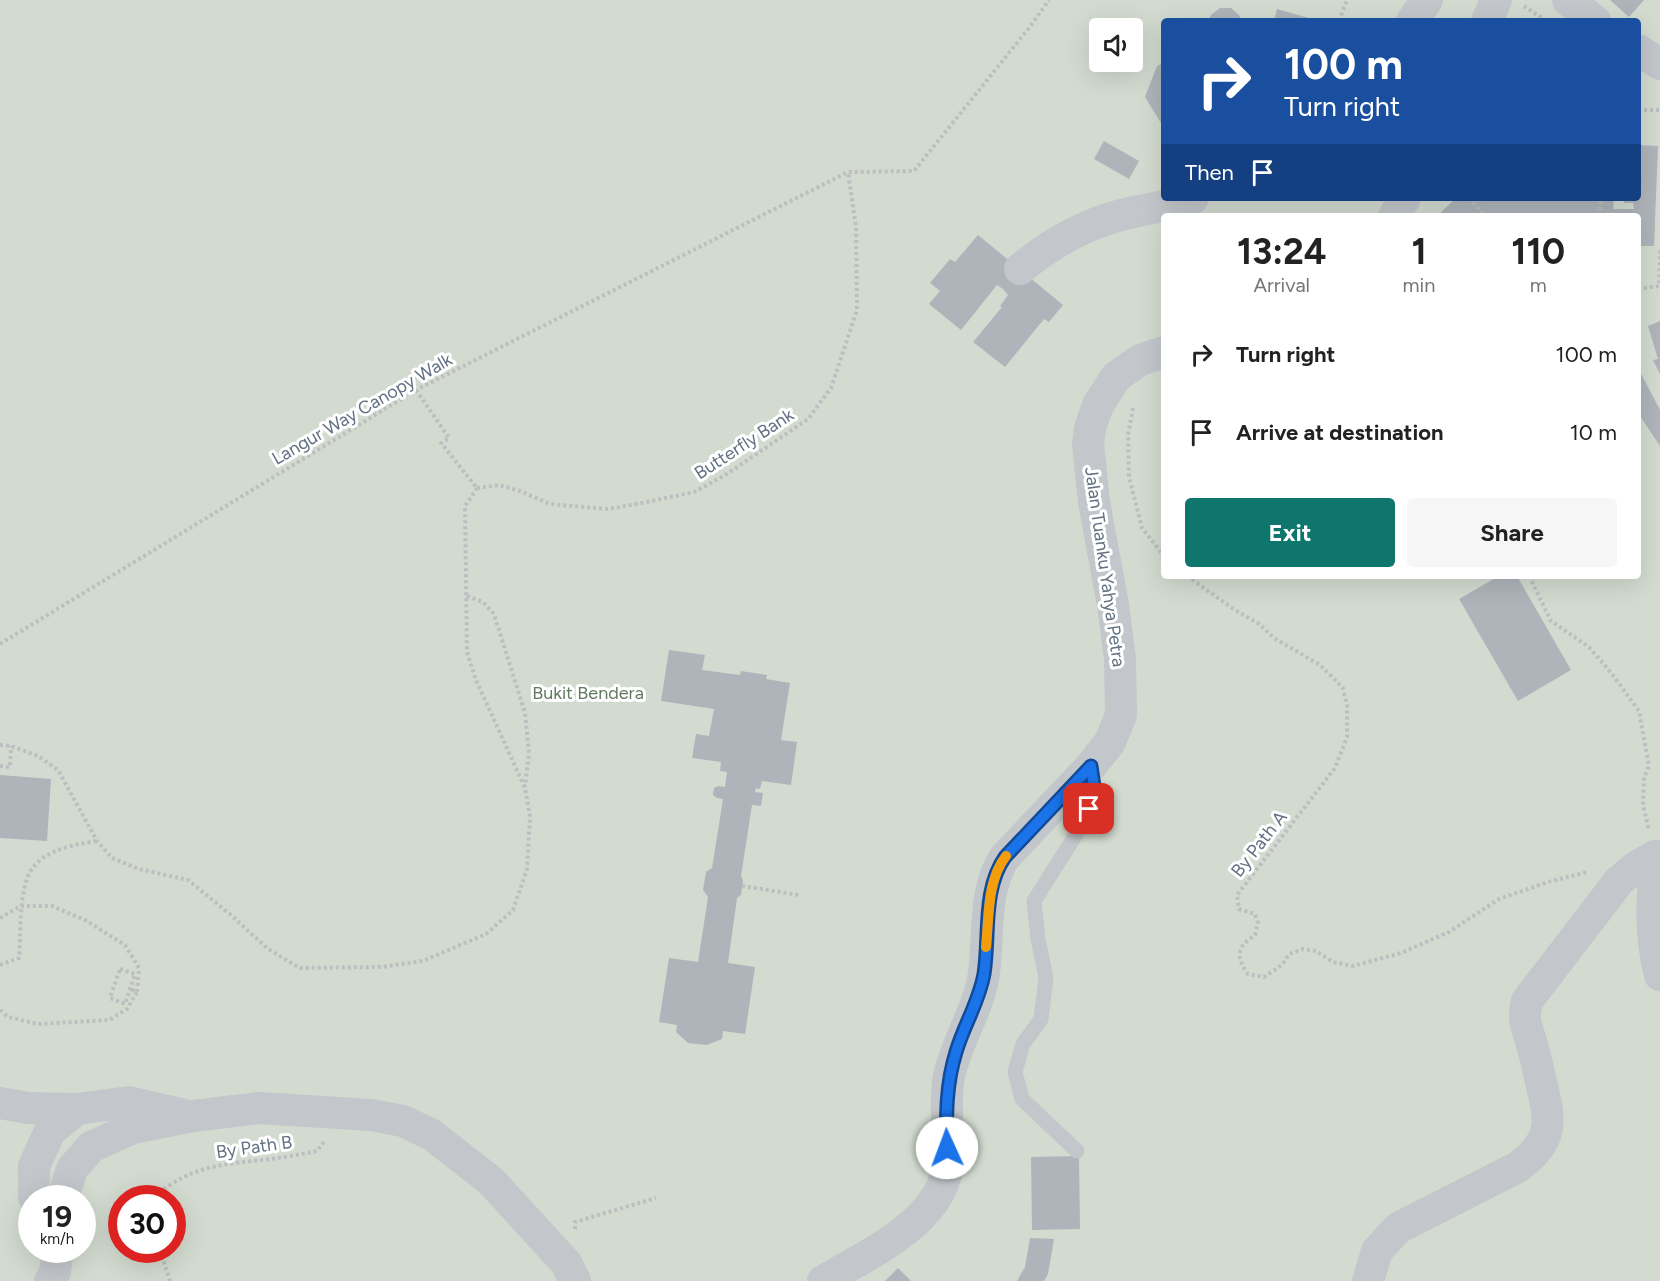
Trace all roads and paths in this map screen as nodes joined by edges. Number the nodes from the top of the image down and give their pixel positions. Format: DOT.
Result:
graph roads {
  1 [pos="1049,0"];
  2 [pos="1347,0"];
  3 [pos="1427,0"];
  4 [pos="1496,0"];
  5 [pos="1516,0"];
  6 [pos="1568,0"];
  7 [pos="1340,18"];
  8 [pos="1414,18"];
  9 [pos="1488,18"];
  10 [pos="1542,18"];
  11 [pos="1591,18"];
  12 [pos="1641,52"];
  13 [pos="1660,64"];
  14 [pos="1641,110"];
  15 [pos="1660,110"];
  16 [pos="848,172"];
  17 [pos="1180,201"];
  18 [pos="1472,201"];
  19 [pos="1482,213"];
  20 [pos="1660,249"];
  21 [pos="1020,269"];
  22 [pos="1641,289"];
  23 [pos="1161,353"];
  24 [pos="416,390"];
  25 [pos="1134,403"];
  26 [pos="477,488"];
  27 [pos="1161,552"];
  28 [pos="1191,579"];
  29 [pos="1530,579"];
  30 [pos="467,596"];
  31 [pos="0,645"];
  32 [pos="0,745"];
  33 [pos="11,746"];
  34 [pos="0,766"];
  35 [pos="1091,766"];
  36 [pos="525,788"];
  37 [pos="97,841"];
  38 [pos="1658,857"];
  39 [pos="1619,881"];
  40 [pos="742,886"];
  41 [pos="799,895"];
  42 [pos="0,918"];
  43 [pos="0,965"];
  44 [pos="1660,975"];
  45 [pos="130,989"];
  46 [pos="137,992"];
  47 [pos="0,1010"];
  48 [pos="0,1103"];
  49 [pos="77,1109"];
  50 [pos="347,1113"];
  51 [pos="193,1116"];
  52 [pos="1077,1151"];
  53 [pos="34,1185"];
  54 [pos="67,1185"];
  55 [pos="170,1185"];
  56 [pos="656,1198"];
  57 [pos="575,1234"];
  58 [pos="164,1263"];
  59 [pos="170,1281"];
  60 [pos="575,1281"];
  61 [pos="823,1281"];
  62 [pos="1368,1281"];
  1 -- 16 [label="path"];
  2 -- 7 [label="path"];
  3 -- 8 [label="street"];
  4 -- 9 [label="street"];
  5 -- 10 [label="path"];
  6 -- 11 [label="street"];
  12 -- 13 [label="street"];
  14 -- 15 [label="path"];
  16 -- 24 [label="path, Langur Way Canopy Walk"];
  16 -- 26 [label="path, Butterfly Bank"];
  17 -- 21 [label="street"];
  18 -- 19 [label="path"];
  20 -- 22 [label="path"];
  23 -- 35 [label="street, Jalan Tuanku Yahya Petra"];
  24 -- 26 [label="path"];
  24 -- 31 [label="path, Langur Way Canopy Walk"];
  25 -- 27 [label="path"];
  26 -- 30 [label="path"];
  28 -- 39 [label="path, By Path A"];
  29 -- 38 [label="path"];
  30 -- 36 [label="path"];
  30 -- 36 [label="path"];
  32 -- 33 [label="path"];
  33 -- 34 [label="path"];
  33 -- 37 [label="path"];
  35 -- 52 [label="lane"];
  35 -- 61 [label="street, Jalan Tuanku Yahya Petra"];
  36 -- 37 [label="path"];
  37 -- 43 [label="path"];
  38 -- 39 [label="street"];
  38 -- 44 [label="street"];
  39 -- 62 [label="street"];
  40 -- 41 [label="path"];
  42 -- 46 [label="path, bridge"];
  45 -- 45 [label="path"];
  45 -- 46 [label="path"];
  46 -- 47 [label="path"];
  48 -- 49 [label="street"];
  49 -- 51 [label="street"];
  49 -- 53 [label="street"];
  50 -- 51 [label="street"];
  50 -- 55 [label="path, By Path B"];
  50 -- 60 [label="street"];
  51 -- 54 [label="street"];
  56 -- 57 [label="path"];
  58 -- 59 [label="path"];
}
